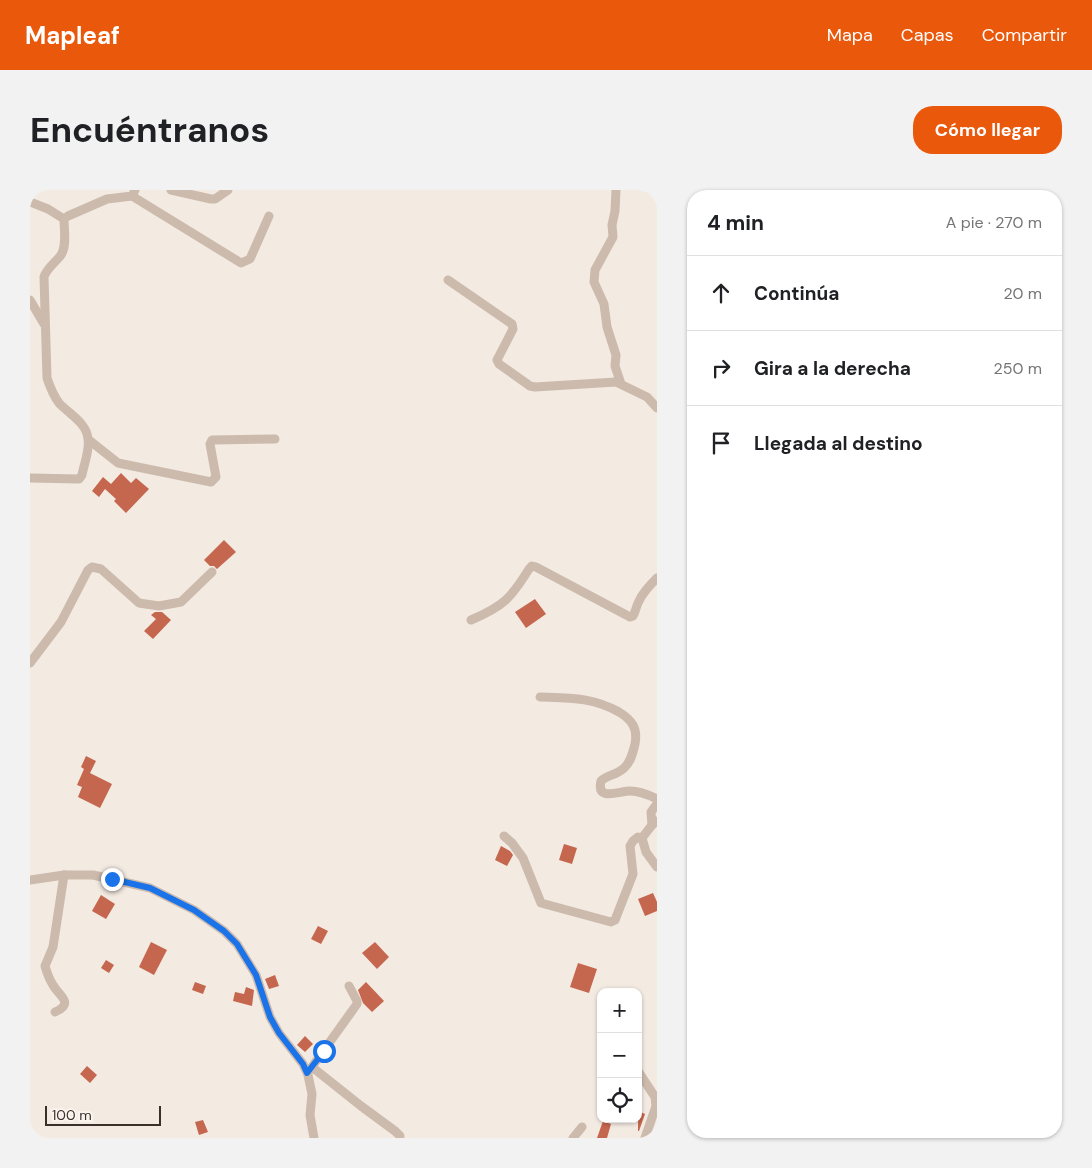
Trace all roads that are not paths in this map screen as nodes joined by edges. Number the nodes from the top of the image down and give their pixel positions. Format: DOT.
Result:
graph roads {
  1 [pos="171,190"];
  2 [pos="228,190"];
  3 [pos="616,190"];
  4 [pos="134,193"];
  5 [pos="30,202"];
  6 [pos="269,216"];
  7 [pos="64,219"];
  8 [pos="448,280"];
  9 [pos="30,300"];
  10 [pos="45,325"];
  11 [pos="621,384"];
  12 [pos="657,408"];
  13 [pos="276,439"];
  14 [pos="89,440"];
  15 [pos="30,478"];
  16 [pos="212,572"];
  17 [pos="657,578"];
  18 [pos="472,620"];
  19 [pos="30,663"];
  20 [pos="540,697"];
  21 [pos="657,799"];
  22 [pos="657,804"];
  23 [pos="654,823"];
  24 [pos="504,836"];
  25 [pos="642,838"];
  26 [pos="657,867"];
  27 [pos="64,875"];
  28 [pos="30,880"];
  29 [pos="349,986"];
  30 [pos="54,1012"];
  31 [pos="310,1070"];
  32 [pos="641,1078"];
  33 [pos="582,1127"];
  34 [pos="400,1136"];
  35 [pos="314,1138"];
  36 [pos="573,1138"];
  37 [pos="645,1138"];
  1 -- 2 [label="street"];
  3 -- 11 [label="street"];
  4 -- 6 [label="street"];
  4 -- 7 [label="street"];
  5 -- 7 [label="street"];
  7 -- 10 [label="street"];
  8 -- 11 [label="street"];
  9 -- 10 [label="street"];
  10 -- 14 [label="street"];
  11 -- 12 [label="street"];
  13 -- 14 [label="street"];
  14 -- 15 [label="street"];
  16 -- 19 [label="street"];
  17 -- 18 [label="street"];
  20 -- 21 [label="street"];
  22 -- 23 [label="street"];
  23 -- 25 [label="street"];
  24 -- 25 [label="street"];
  25 -- 26 [label="street"];
  27 -- 28 [label="street"];
  27 -- 30 [label="street"];
  27 -- 31 [label="street"];
  29 -- 31 [label="street"];
  31 -- 34 [label="street"];
  31 -- 35 [label="street"];
  32 -- 37 [label="street"];
  33 -- 36 [label="street"];
}
